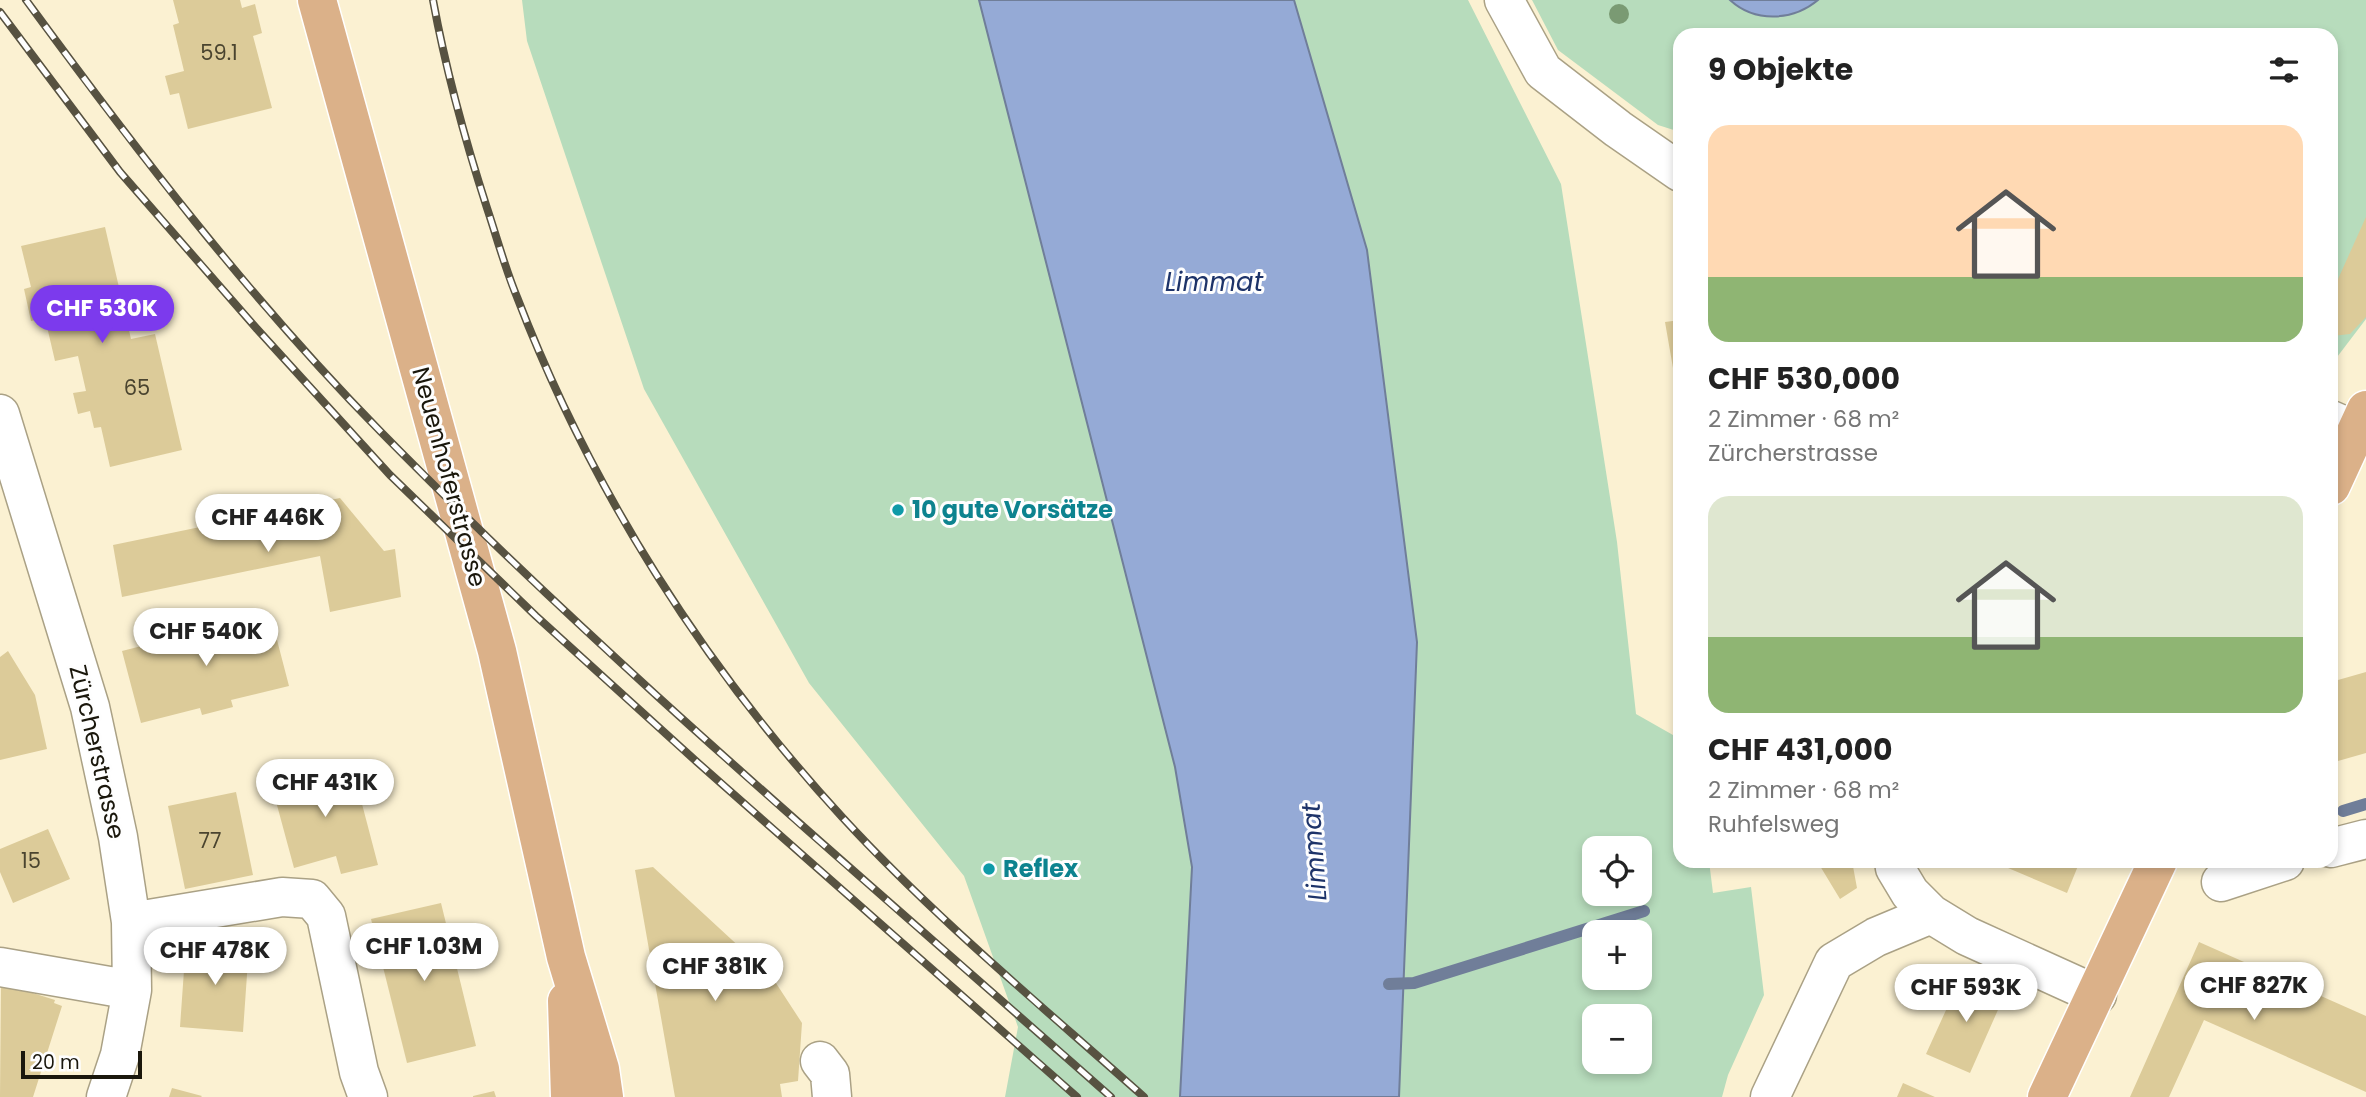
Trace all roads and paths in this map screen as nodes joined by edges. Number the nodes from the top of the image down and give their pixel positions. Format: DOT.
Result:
graph roads {
  1 [pos="317,0"];
  2 [pos="1504,0"];
  3 [pos="1673,167"];
  4 [pos="0,414"];
  5 [pos="2351,420"];
  6 [pos="2338,463"];
  7 [pos="2366,839"];
  8 [pos="2338,846"];
  9 [pos="1898,868"];
  10 [pos="2155,868"];
  11 [pos="2264,868"];
  12 [pos="2221,882"];
  13 [pos="1931,914"];
  14 [pos="131,922"];
  15 [pos="566,957"];
  16 [pos="0,967"];
  17 [pos="132,990"];
  18 [pos="2097,995"];
  19 [pos="820,1061"];
  20 [pos="355,1089"];
  21 [pos="106,1097"];
  22 [pos="570,1097"];
  23 [pos="604,1097"];
  24 [pos="832,1097"];
  25 [pos="1770,1097"];
  26 [pos="2047,1097"];
  1 -- 15 [label="main road, Neuenhoferstrasse"];
  2 -- 3 [label="street"];
  4 -- 14 [label="street, Zürcherstrasse"];
  5 -- 6 [label="main road"];
  7 -- 8 [label="street"];
  9 -- 13 [label="street"];
  10 -- 18 [label="main road"];
  11 -- 12 [label="street"];
  13 -- 18 [label="street"];
  13 -- 25 [label="street"];
  14 -- 17 [label="street, Zürcherstrasse"];
  14 -- 20 [label="street"];
  15 -- 22 [label="main road, Neuenhoferstrasse"];
  15 -- 23 [label="main road, Neuenhoferstrasse"];
  16 -- 17 [label="street"];
  17 -- 21 [label="street, Zürcherstrasse"];
  18 -- 26 [label="main road"];
  19 -- 24 [label="street"];
}
